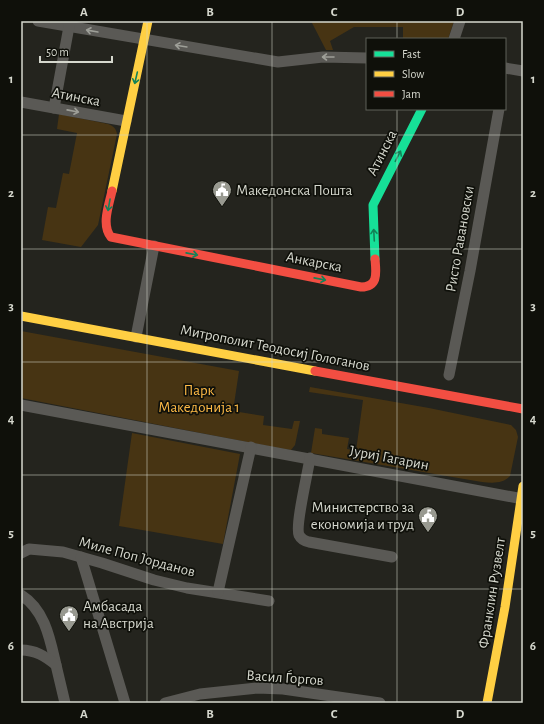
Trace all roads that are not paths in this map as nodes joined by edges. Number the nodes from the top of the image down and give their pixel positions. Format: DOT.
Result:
graph roads {
  1 [pos="38,21"];
  2 [pos="148,21"];
  3 [pos="460,21"];
  4 [pos="70,24"];
  5 [pos="454,38"];
  6 [pos="144,40"];
  7 [pos="366,58"];
  8 [pos="506,70"];
  9 [pos="523,71"];
  10 [pos="21,102"];
  11 [pos="54,108"];
  12 [pos="421,110"];
  13 [pos="499,110"];
  14 [pos="126,121"];
  15 [pos="380,190"];
  16 [pos="154,246"];
  17 [pos="21,316"];
  18 [pos="136,337"];
  19 [pos="449,375"];
  20 [pos="21,405"];
  21 [pos="523,409"];
  22 [pos="251,447"];
  23 [pos="310,458"];
  24 [pos="523,486"];
  25 [pos="522,498"];
  26 [pos="21,553"];
  27 [pos="81,557"];
  28 [pos="392,557"];
  29 [pos="218,592"];
  30 [pos="21,595"];
  31 [pos="269,602"];
  32 [pos="21,650"];
  33 [pos="56,665"];
  34 [pos="318,699"];
  35 [pos="65,703"];
  36 [pos="125,703"];
  37 [pos="165,703"];
  38 [pos="380,703"];
  39 [pos="487,703"];
  1 -- 4 [label="street"];
  2 -- 6 [label="street, Анкарска"];
  3 -- 5 [label="street"];
  6 -- 4 [label="street, one-way"];
  4 -- 11 [label="street"];
  7 -- 6 [label="street, one-way"];
  6 -- 14 [label="street, Анкарска, one-way"];
  8 -- 9 [label="street"];
  10 -- 11 [label="street, Атинска"];
  11 -- 14 [label="street, Атинска, one-way"];
  15 -- 12 [label="street, Атинска, one-way"];
  13 -- 19 [label="street, Ристо Равановски"];
  14 -- 16 [label="street, Анкарска, one-way"];
  16 -- 15 [label="street, Анкарска, one-way"];
  16 -- 18 [label="street"];
  17 -- 18 [label="street, Митрополит Теодосиј Гологанов"];
  18 -- 21 [label="street, Митрополит Теодосиј Гологанов"];
  20 -- 22 [label="street, Јуриј Гагарин"];
  22 -- 23 [label="street, Јуриј Гагарин"];
  22 -- 29 [label="street"];
  23 -- 25 [label="street, Јуриј Гагарин"];
  23 -- 28 [label="street"];
  24 -- 25 [label="street, Франклин Рузвелт"];
  25 -- 39 [label="street, Франклин Рузвелт"];
  26 -- 27 [label="street, Миле Поп Јорданов"];
  27 -- 29 [label="street, Миле Поп Јорданов"];
  27 -- 36 [label="street"];
  29 -- 31 [label="street, Миле Поп Јорданов"];
  30 -- 33 [label="street"];
  32 -- 33 [label="street"];
  33 -- 35 [label="street"];
  34 -- 37 [label="street, Васил Ѓоргов"];
  34 -- 38 [label="street, Васил Ѓоргов"];
}
